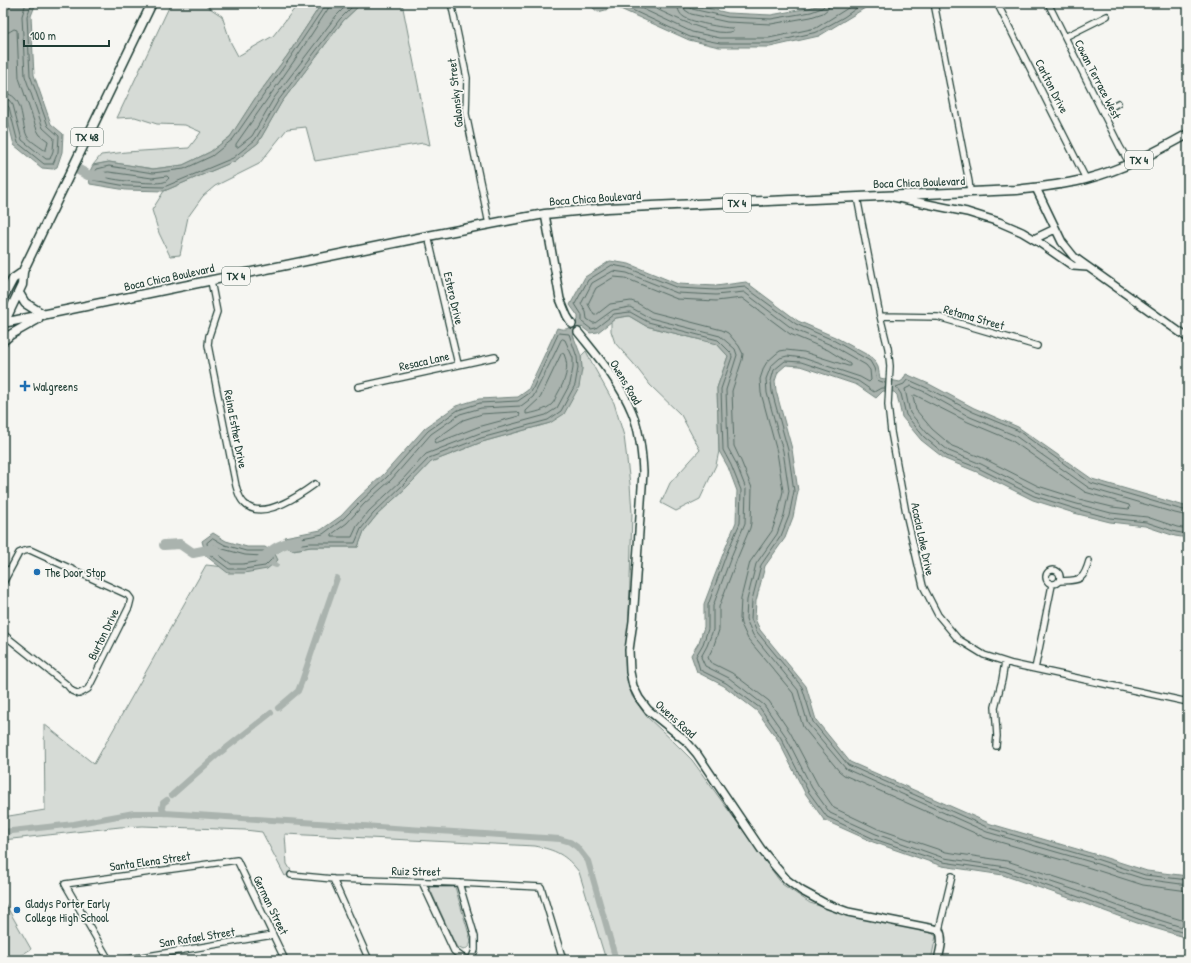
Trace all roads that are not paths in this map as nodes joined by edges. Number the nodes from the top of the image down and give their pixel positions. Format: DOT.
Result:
graph roads {
  1 [pos="152,3"];
  2 [pos="934,3"];
  3 [pos="997,3"];
  4 [pos="1048,3"];
  5 [pos="452,7"];
  6 [pos="1107,16"];
  7 [pos="1065,38"];
  8 [pos="1118,103"];
  9 [pos="1103,112"];
  10 [pos="1188,134"];
  11 [pos="1130,164"];
  12 [pos="1086,179"];
  13 [pos="1036,188"];
  14 [pos="970,192"];
  15 [pos="889,196"];
  16 [pos="857,197"];
  17 [pos="544,214"];
  18 [pos="489,224"];
  19 [pos="1055,229"];
  20 [pos="428,236"];
  21 [pos="1034,239"];
  22 [pos="1088,267"];
  23 [pos="23,272"];
  24 [pos="13,279"];
  25 [pos="211,281"];
  26 [pos="3,290"];
  27 [pos="19,293"];
  28 [pos="3,298"];
  29 [pos="44,315"];
  30 [pos="880,316"];
  31 [pos="3,324"];
  32 [pos="572,324"];
  33 [pos="578,332"];
  34 [pos="1188,338"];
  35 [pos="3,341"];
  36 [pos="1038,346"];
  37 [pos="495,357"];
  38 [pos="458,364"];
  39 [pos="358,388"];
  40 [pos="315,484"];
  41 [pos="1089,561"];
  42 [pos="3,568"];
  43 [pos="9,571"];
  44 [pos="1060,581"];
  45 [pos="3,583"];
  46 [pos="1052,585"];
  47 [pos="3,634"];
  48 [pos="1005,662"];
  49 [pos="1035,669"];
  50 [pos="1188,702"];
  51 [pos="996,746"];
  52 [pos="237,860"];
  53 [pos="291,876"];
  54 [pos="952,876"];
  55 [pos="333,879"];
  56 [pos="422,882"];
  57 [pos="459,882"];
  58 [pos="939,930"];
  59 [pos="273,935"];
  60 [pos="108,960"];
  61 [pos="124,960"];
  62 [pos="285,960"];
  63 [pos="369,960"];
  64 [pos="471,960"];
  65 [pos="563,960"];
  66 [pos="938,960"];
  1 -- 23 [label="main road, TX 48"];
  2 -- 14 [label="street"];
  3 -- 12 [label="street, Carlton Drive"];
  4 -- 7 [label="street, Cowan Terrace West"];
  5 -- 18 [label="street, Galonsky Street"];
  6 -- 7 [label="street"];
  7 -- 9 [label="street, Cowan Terrace West"];
  8 -- 9 [label="street"];
  9 -- 11 [label="street, Cowan Terrace West"];
  10 -- 11 [label="main road, Boca Chica Boulevard / TX 4"];
  11 -- 12 [label="main road, Boca Chica Boulevard / TX 4"];
  12 -- 13 [label="main road, Boca Chica Boulevard / TX 4"];
  13 -- 14 [label="main road, Boca Chica Boulevard / TX 4"];
  13 -- 19 [label="street"];
  14 -- 15 [label="main road, Boca Chica Boulevard / TX 4"];
  15 -- 16 [label="main road, Boca Chica Boulevard / TX 4"];
  15 -- 21 [label="street"];
  16 -- 17 [label="main road, Boca Chica Boulevard / TX 4"];
  16 -- 30 [label="street, Acacia Lake Drive"];
  17 -- 18 [label="main road, Boca Chica Boulevard / TX 4"];
  17 -- 32 [label="street"];
  18 -- 20 [label="main road, Boca Chica Boulevard / TX 4"];
  19 -- 21 [label="street"];
  19 -- 22 [label="street"];
  20 -- 25 [label="main road, Boca Chica Boulevard / TX 4"];
  20 -- 38 [label="street, Estero Drive"];
  21 -- 22 [label="street"];
  22 -- 34 [label="street"];
  23 -- 24 [label="main road, TX 48"];
  23 -- 27 [label="main road, TX 48"];
  24 -- 26 [label="main road, TX 48"];
  24 -- 28 [label="main road"];
  25 -- 29 [label="main road, Boca Chica Boulevard / TX 4"];
  25 -- 40 [label="street, Reina Esther Drive"];
  27 -- 29 [label="main road"];
  27 -- 31 [label="main road, TX 48"];
  29 -- 31 [label="main road, Boca Chica Boulevard / TX 4"];
  29 -- 35 [label="main road, TX 4"];
  30 -- 36 [label="street, Retama Street"];
  30 -- 48 [label="street, Acacia Lake Drive"];
  33 -- 58 [label="street, Owens Road"];
  37 -- 38 [label="street, Resaca Lane"];
  38 -- 39 [label="street, Resaca Lane"];
  41 -- 44 [label="street"];
  42 -- 43 [label="street"];
  43 -- 45 [label="street, Burton Drive"];
  43 -- 47 [label="street, Burton Drive"];
  44 -- 46 [label="street"];
  44 -- 46 [label="street"];
  46 -- 49 [label="street"];
  48 -- 49 [label="street, Acacia Lake Drive"];
  48 -- 51 [label="street"];
  49 -- 50 [label="street, Acacia Lake Drive"];
  52 -- 59 [label="street, German Street"];
  52 -- 60 [label="street, Santa Elena Street"];
  53 -- 55 [label="street, Ruiz Street"];
  54 -- 58 [label="street"];
  55 -- 56 [label="street, Ruiz Street"];
  55 -- 63 [label="street"];
  56 -- 57 [label="street, Ruiz Street"];
  56 -- 64 [label="street"];
  57 -- 64 [label="street"];
  57 -- 65 [label="street, Ruiz Street"];
  58 -- 66 [label="street"];
  59 -- 61 [label="street, San Rafael Street"];
  59 -- 62 [label="street, German Street"];
}
